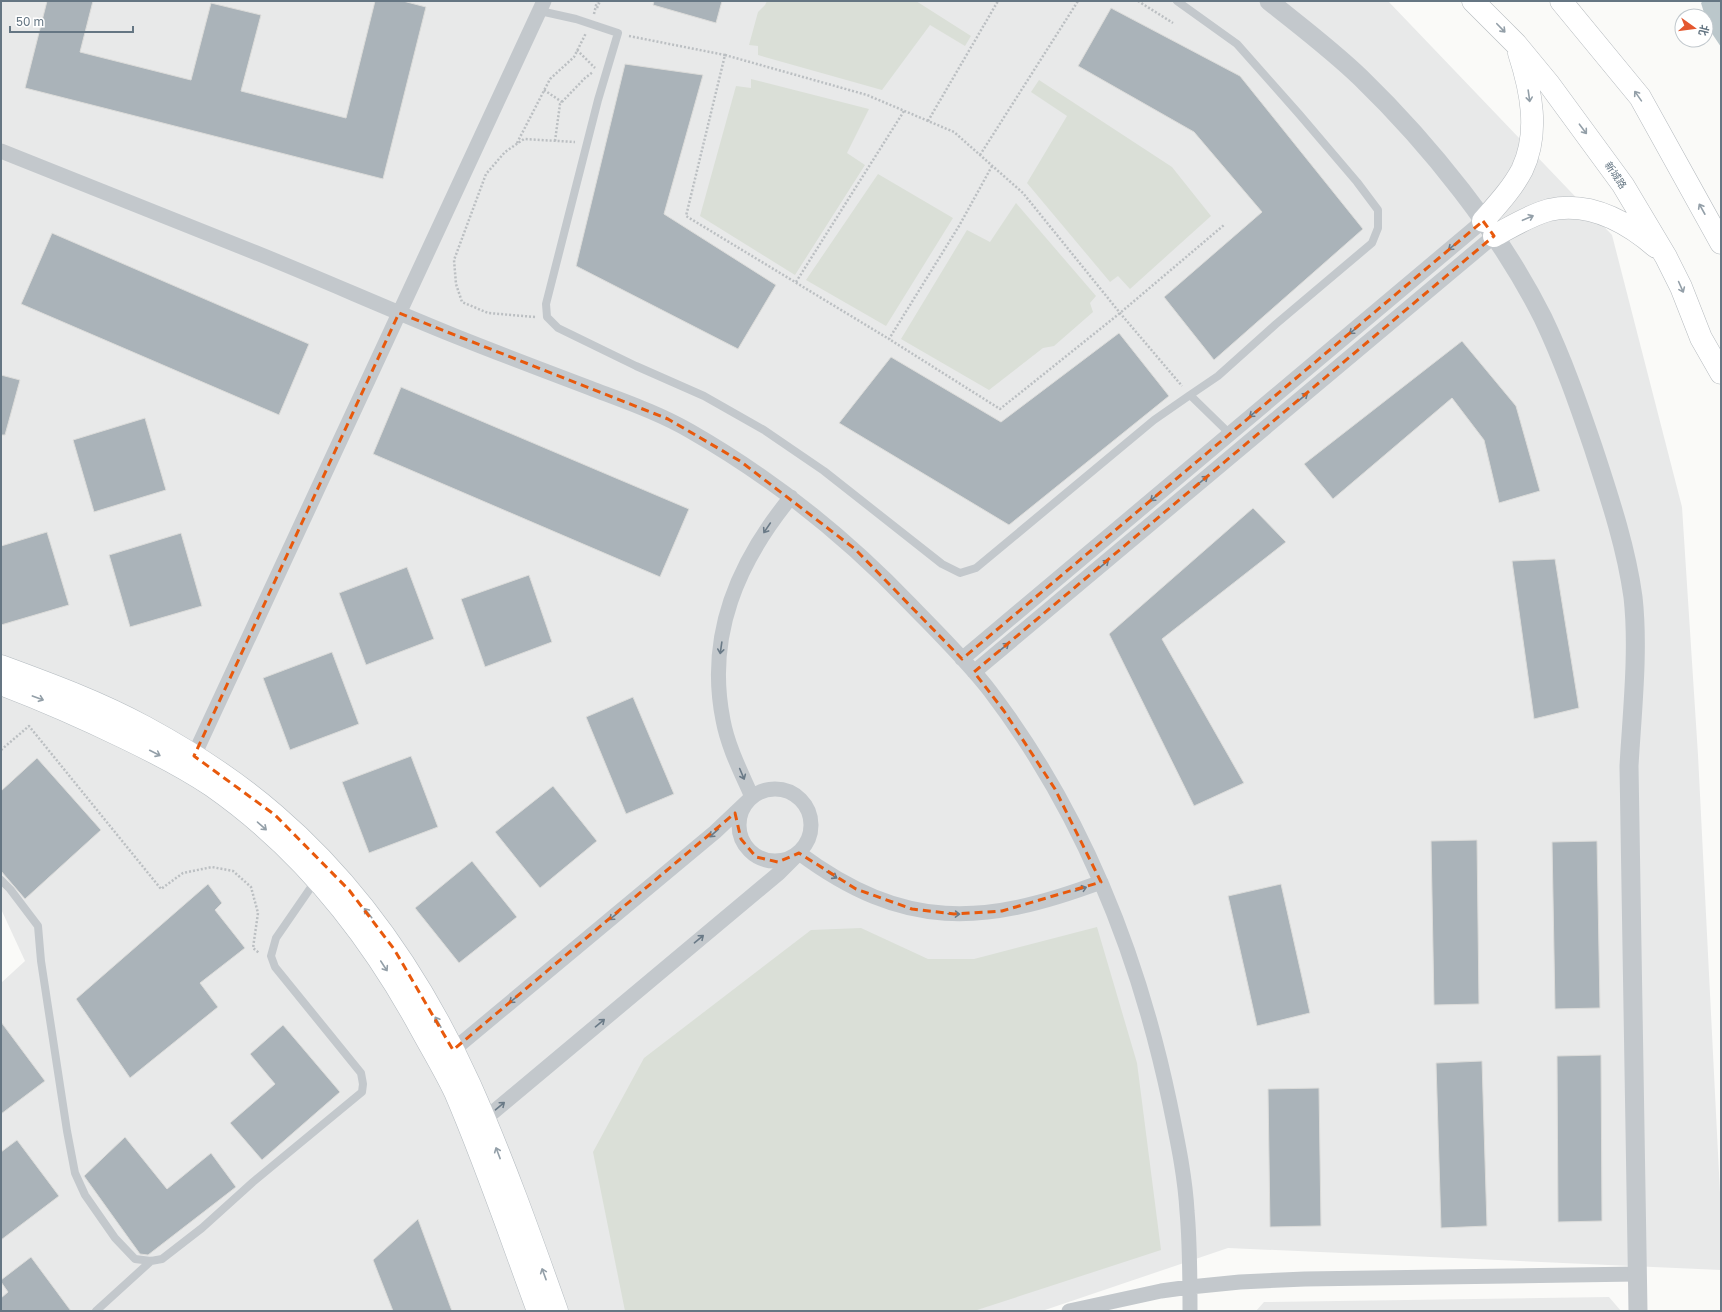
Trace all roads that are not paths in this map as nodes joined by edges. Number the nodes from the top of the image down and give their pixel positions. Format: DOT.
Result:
graph roads {
  1 [pos="1177,1"];
  2 [pos="1269,1"];
  3 [pos="1473,1"];
  4 [pos="1560,1"];
  5 [pos="542,6"];
  6 [pos="1516,44"];
  7 [pos="1,151"];
  8 [pos="1488,229"];
  9 [pos="1721,244"];
  10 [pos="1666,256"];
  11 [pos="400,313"];
  12 [pos="1721,373"];
  13 [pos="1190,395"];
  14 [pos="1230,434"];
  15 [pos="791,498"];
  16 [pos="962,659"];
  17 [pos="1,666"];
  18 [pos="974,672"];
  19 [pos="1,684"];
  20 [pos="190,763"];
  21 [pos="752,797"];
  22 [pos="799,853"];
  23 [pos="317,879"];
  24 [pos="1,880"];
  25 [pos="1101,882"];
  26 [pos="446,1056"];
  27 [pos="477,1125"];
  28 [pos="151,1261"];
  29 [pos="1637,1274"];
  30 [pos="1190,1287"];
  31 [pos="96,1311"];
  32 [pos="538,1311"];
  33 [pos="557,1311"];
  34 [pos="1068,1311"];
  35 [pos="1190,1311"];
  36 [pos="1638,1311"];
  1 -- 13 [label="lane"];
  2 -- 8 [label="street"];
  3 -- 6 [label="main road, 新城路, one-way"];
  9 -- 4 [label="main road, one-way"];
  5 -- 11 [label="street"];
  5 -- 13 [label="lane"];
  6 -- 8 [label="main road, one-way"];
  6 -- 10 [label="main road, 新城路, one-way"];
  7 -- 11 [label="street"];
  8 -- 10 [label="main road, one-way"];
  8 -- 14 [label="street, one-way"];
  18 -- 8 [label="street, one-way"];
  8 -- 29 [label="street"];
  10 -- 12 [label="main road, 新城路, one-way"];
  11 -- 15 [label="street"];
  11 -- 20 [label="street"];
  13 -- 14 [label="lane"];
  14 -- 16 [label="street, one-way"];
  15 -- 16 [label="street"];
  15 -- 21 [label="street, one-way"];
  16 -- 18 [label="street"];
  17 -- 20 [label="main road"];
  18 -- 25 [label="street"];
  19 -- 20 [label="main road, one-way"];
  20 -- 23 [label="main road, one-way"];
  26 -- 20 [label="main road, one-way"];
  21 -- 22 [label="street"];
  21 -- 22 [label="street"];
  21 -- 26 [label="street, one-way"];
  22 -- 25 [label="street, one-way"];
  27 -- 22 [label="street, one-way"];
  23 -- 26 [label="main road, one-way"];
  23 -- 28 [label="lane"];
  24 -- 28 [label="lane"];
  25 -- 30 [label="street"];
  26 -- 27 [label="main road"];
  27 -- 32 [label="main road"];
  33 -- 27 [label="main road, one-way"];
  28 -- 31 [label="lane"];
  29 -- 30 [label="street"];
  29 -- 36 [label="street"];
  30 -- 34 [label="street"];
  30 -- 35 [label="street"];
}
